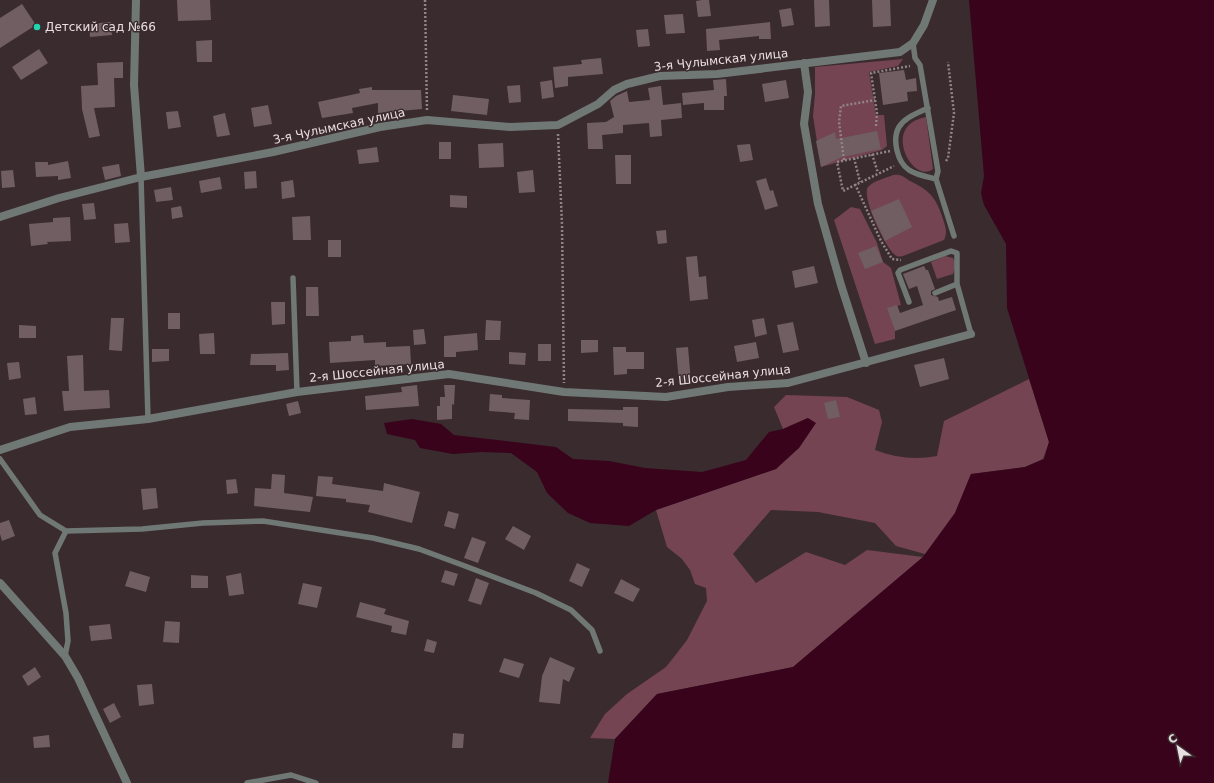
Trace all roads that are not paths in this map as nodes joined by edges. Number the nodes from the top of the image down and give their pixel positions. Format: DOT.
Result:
graph roads {
  1 [pos="136,0"];
  2 [pos="933,0"];
  3 [pos="914,43"];
  4 [pos="804,63"];
  5 [pos="928,108"];
  6 [pos="141,177"];
  7 [pos="936,179"];
  8 [pos="0,217"];
  9 [pos="954,236"];
  10 [pos="293,278"];
  11 [pos="957,284"];
  12 [pos="935,293"];
  13 [pos="909,302"];
  14 [pos="971,334"];
  15 [pos="866,363"];
  16 [pos="297,392"];
  17 [pos="148,419"];
  18 [pos="0,450"];
  19 [pos="0,459"];
  20 [pos="66,531"];
  21 [pos="0,583"];
  22 [pos="600,651"];
  23 [pos="65,656"];
  24 [pos="127,783"];
  25 [pos="248,783"];
  26 [pos="316,783"];
  1 -- 6 [label="street"];
  2 -- 3 [label="street"];
  3 -- 4 [label="street, 3-я Чулымская улица"];
  3 -- 5 [label="lane"];
  4 -- 6 [label="street, 3-я Чулымская улица"];
  4 -- 15 [label="street"];
  5 -- 7 [label="lane"];
  5 -- 7 [label="lane"];
  6 -- 8 [label="street, 3-я Чулымская улица"];
  6 -- 17 [label="lane"];
  7 -- 9 [label="lane"];
  10 -- 16 [label="lane"];
  11 -- 12 [label="lane"];
  11 -- 13 [label="lane"];
  11 -- 14 [label="lane"];
  14 -- 15 [label="street, 2-я Шоссейная улица"];
  15 -- 16 [label="street, 2-я Шоссейная улица"];
  16 -- 17 [label="street, 2-я Шоссейная улица"];
  17 -- 18 [label="street, 2-я Шоссейная улица"];
  19 -- 20 [label="lane"];
  20 -- 22 [label="lane"];
  20 -- 23 [label="lane"];
  21 -- 23 [label="street"];
  23 -- 24 [label="street"];
  25 -- 26 [label="lane"];
}
